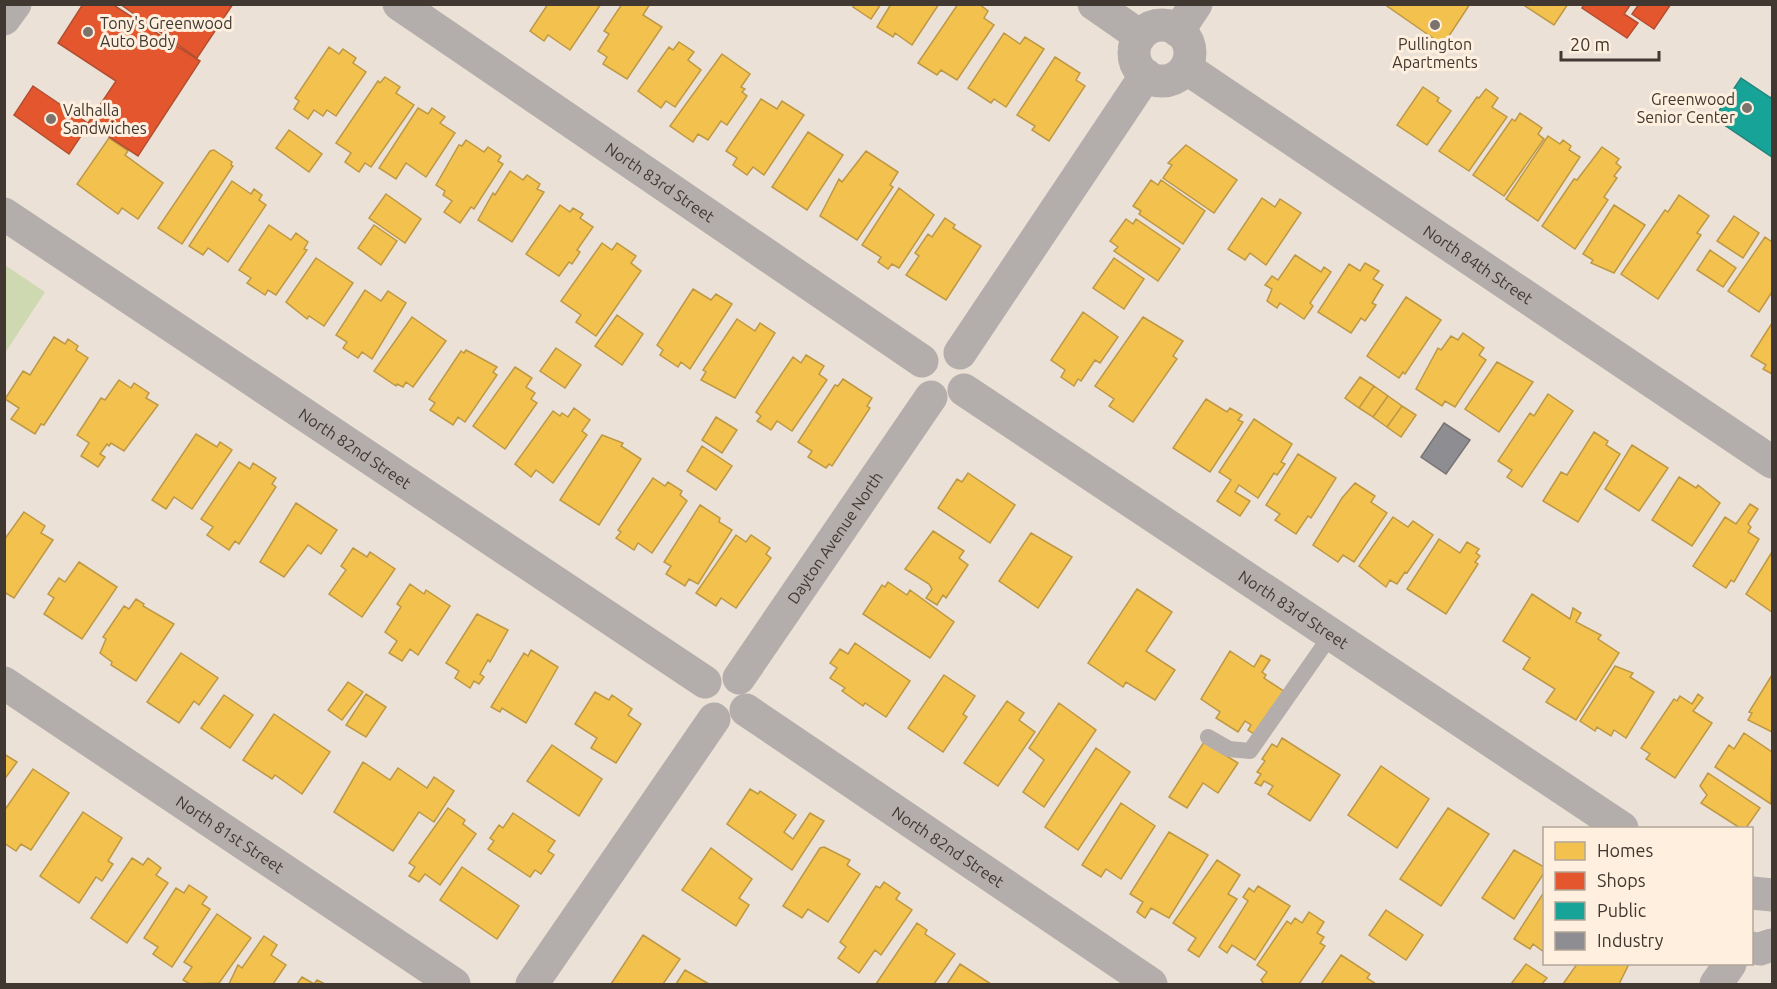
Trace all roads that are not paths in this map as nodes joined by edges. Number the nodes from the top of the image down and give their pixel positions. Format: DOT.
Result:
graph roads {
  1 [pos="15,4"];
  2 [pos="399,4"];
  3 [pos="1094,4"];
  4 [pos="1187,18"];
  5 [pos="4,19"];
  6 [pos="1140,36"];
  7 [pos="1186,68"];
  8 [pos="1146,75"];
  9 [pos="4,213"];
  10 [pos="960,353"];
  11 [pos="922,361"];
  12 [pos="964,390"];
  13 [pos="931,397"];
  14 [pos="1773,462"];
  15 [pos="1331,635"];
  16 [pos="739,678"];
  17 [pos="705,682"];
  18 [pos="4,683"];
  19 [pos="746,710"];
  20 [pos="714,719"];
  21 [pos="1208,737"];
  22 [pos="1620,827"];
  23 [pos="1753,892"];
  24 [pos="1773,895"];
  25 [pos="1773,945"];
  26 [pos="1753,948"];
  27 [pos="1729,965"];
  28 [pos="454,984"];
  29 [pos="532,984"];
  30 [pos="1151,984"];
  31 [pos="1716,984"];
  1 -- 5 [label="street"];
  2 -- 11 [label="street, North 83rd Street"];
  3 -- 6 [label="street"];
  4 -- 6 [label="street"];
  4 -- 7 [label="street"];
  6 -- 8 [label="street"];
  7 -- 8 [label="street"];
  7 -- 14 [label="street, North 84th Street"];
  8 -- 10 [label="street"];
  9 -- 17 [label="street, North 82nd Street"];
  10 -- 11 [label="street"];
  10 -- 12 [label="street"];
  11 -- 13 [label="street"];
  12 -- 13 [label="street"];
  12 -- 15 [label="street, North 83rd Street"];
  13 -- 16 [label="street, Dayton Avenue North"];
  15 -- 21 [label="lane"];
  15 -- 22 [label="street, North 83rd Street"];
  16 -- 17 [label="street"];
  16 -- 19 [label="street"];
  17 -- 20 [label="street"];
  18 -- 28 [label="street, North 81st Street"];
  19 -- 20 [label="street"];
  19 -- 30 [label="street, North 82nd Street"];
  20 -- 29 [label="street"];
  23 -- 24 [label="street"];
  25 -- 26 [label="street"];
  27 -- 31 [label="street"];
}
